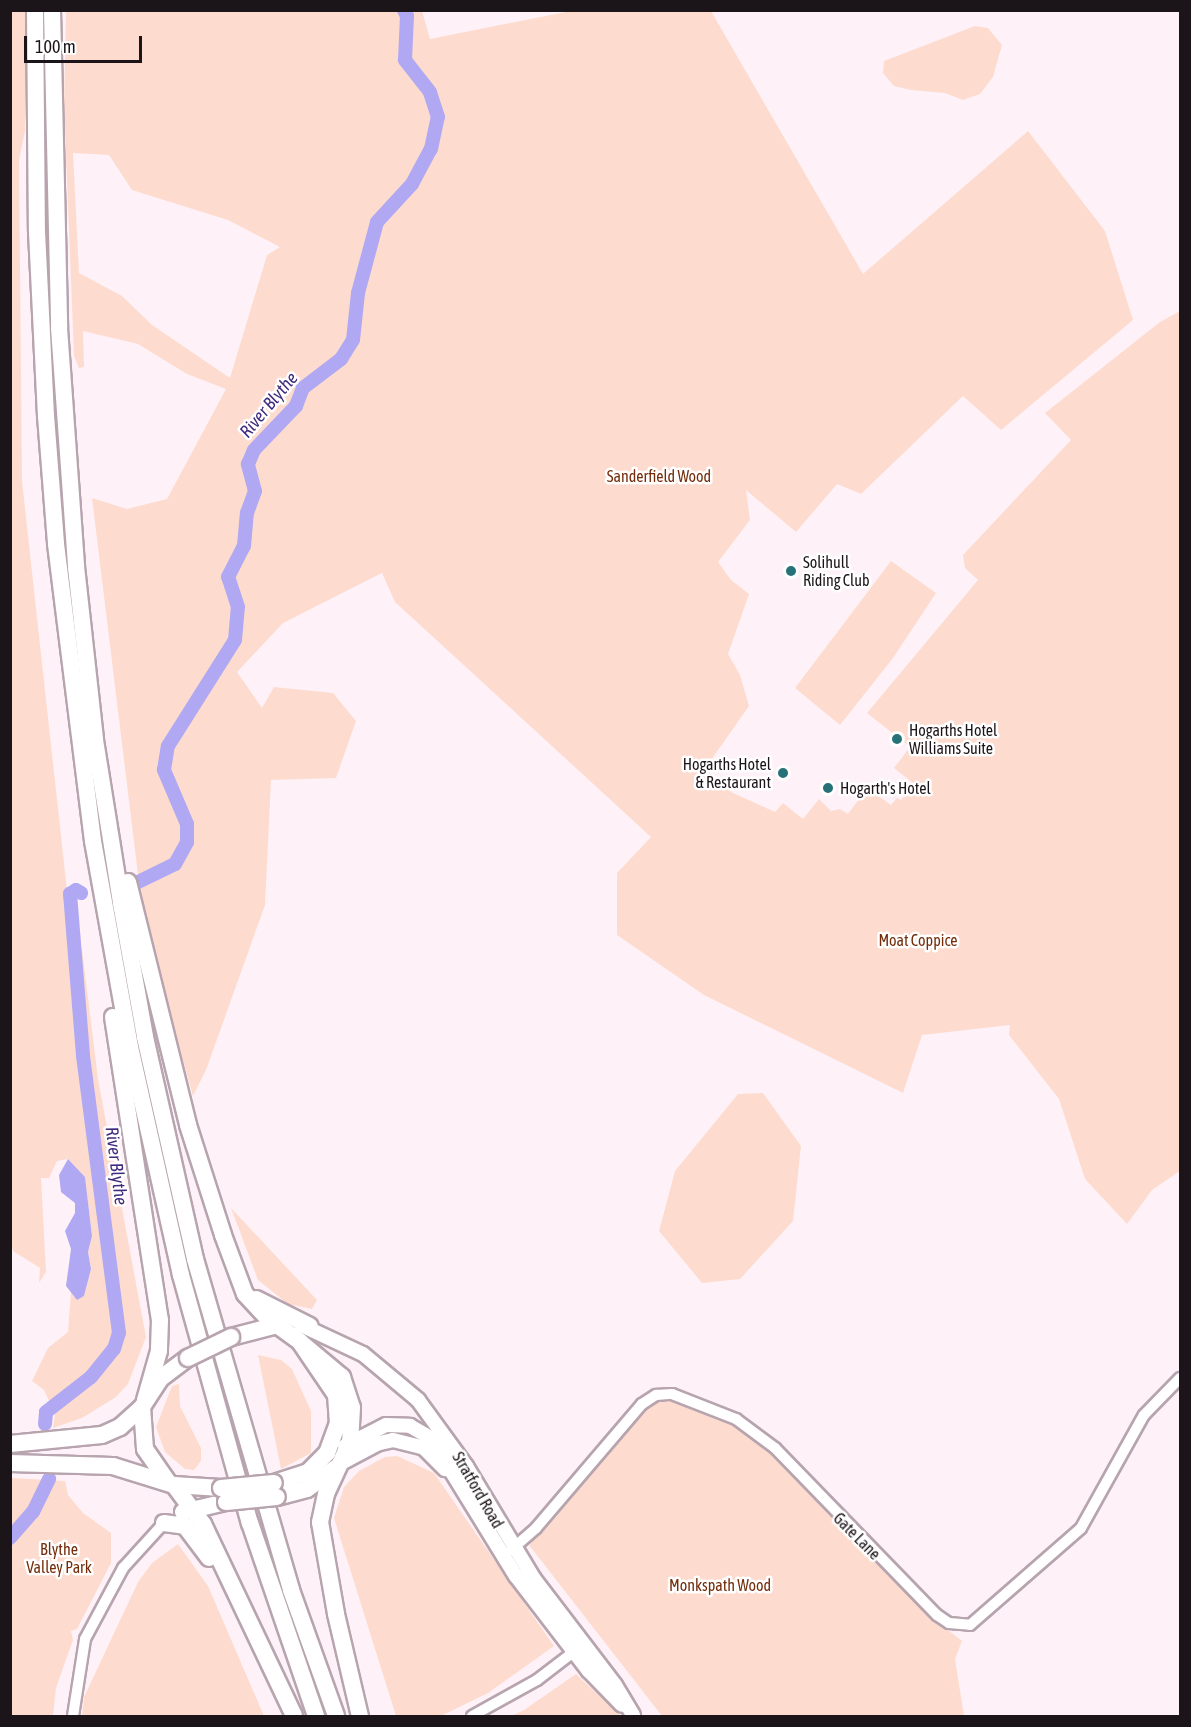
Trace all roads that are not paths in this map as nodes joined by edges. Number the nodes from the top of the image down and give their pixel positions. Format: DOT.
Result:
graph roads {
  1 [pos="35,10"];
  2 [pos="52,10"];
  3 [pos="64,612"];
  4 [pos="95,740"];
  5 [pos="241,1284"];
  6 [pos="275,1325"];
  7 [pos="310,1326"];
  8 [pos="300,1342"];
  9 [pos="1180,1378"];
  10 [pos="143,1404"];
  11 [pos="350,1442"];
  12 [pos="10,1444"];
  13 [pos="321,1461"];
  14 [pos="10,1463"];
  15 [pos="341,1463"];
  16 [pos="171,1484"];
  17 [pos="275,1490"];
  18 [pos="223,1495"];
  19 [pos="193,1509"];
  20 [pos="476,1512"];
  21 [pos="164,1523"];
  22 [pos="508,1552"];
  23 [pos="235,1596"];
  24 [pos="579,1647"];
  25 [pos="73,1716"];
  26 [pos="294,1716"];
  27 [pos="316,1716"];
  28 [pos="336,1716"];
  29 [pos="360,1716"];
  30 [pos="472,1716"];
  31 [pos="634,1716"];
  1 -- 3 [label="highway"];
  2 -- 4 [label="highway"];
  3 -- 10 [label="highway"];
  3 -- 27 [label="highway"];
  4 -- 5 [label="highway"];
  4 -- 28 [label="highway"];
  5 -- 6 [label="highway"];
  5 -- 7 [label="highway"];
  6 -- 7 [label="main road, Stratford Road"];
  6 -- 8 [label="highway"];
  6 -- 10 [label="highway, bridge"];
  7 -- 22 [label="main road, Stratford Road"];
  8 -- 11 [label="highway"];
  8 -- 13 [label="highway"];
  9 -- 22 [label="street, Gate Lane"];
  10 -- 12 [label="highway"];
  10 -- 16 [label="highway"];
  11 -- 13 [label="main road, Stratford Road"];
  11 -- 15 [label="highway"];
  11 -- 20 [label="main road, Stratford Road"];
  13 -- 17 [label="highway"];
  14 -- 16 [label="highway"];
  15 -- 17 [label="highway"];
  15 -- 20 [label="main road"];
  15 -- 29 [label="highway"];
  16 -- 18 [label="highway"];
  16 -- 19 [label="highway"];
  17 -- 18 [label="highway, bridge"];
  18 -- 19 [label="highway"];
  19 -- 21 [label="highway"];
  19 -- 23 [label="highway"];
  20 -- 22 [label="main road, Stratford Road"];
  21 -- 23 [label="highway"];
  21 -- 25 [label="street"];
  22 -- 24 [label="main road, Stratford Road"];
  23 -- 26 [label="highway"];
  24 -- 30 [label="street"];
  24 -- 31 [label="main road, Stratford Road"];
}
